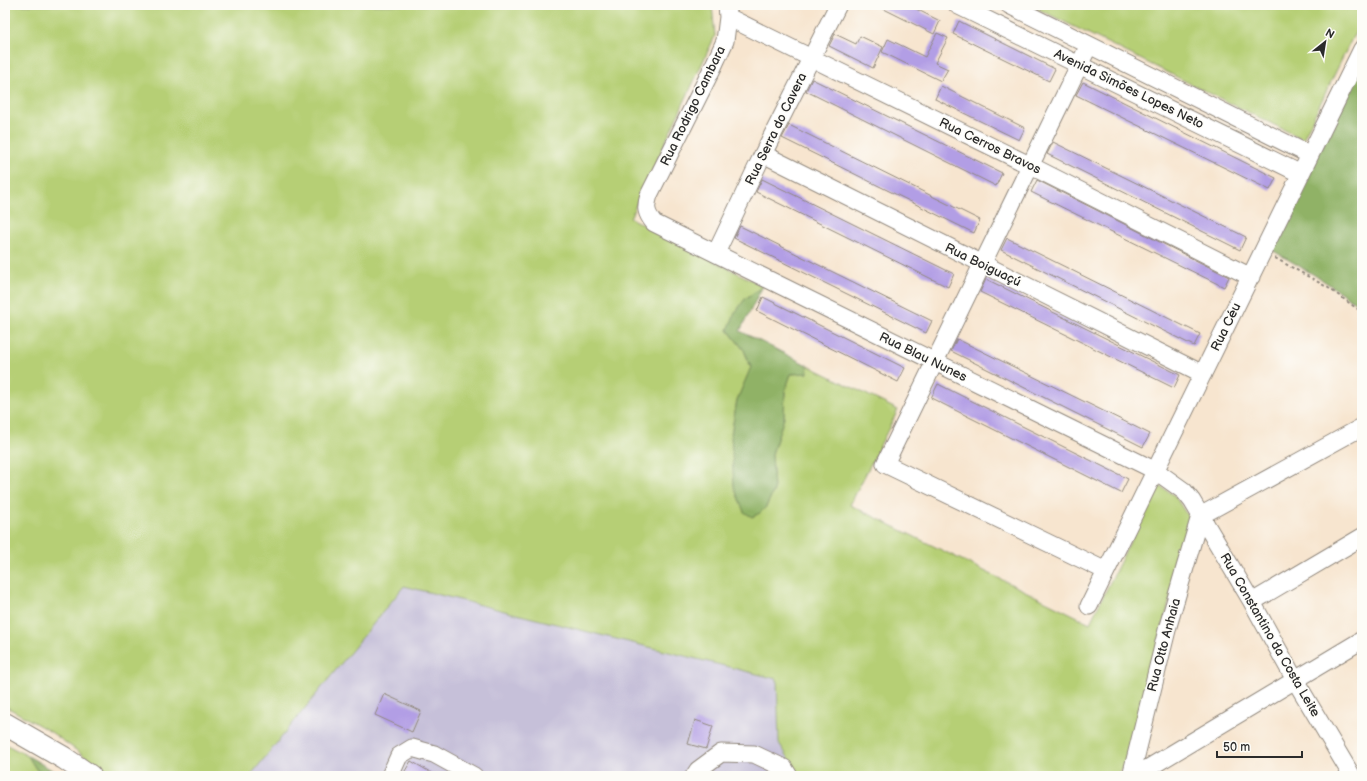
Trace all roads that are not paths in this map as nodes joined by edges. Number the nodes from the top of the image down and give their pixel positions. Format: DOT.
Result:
graph roads {
  1 [pos="838,5"];
  2 [pos="957,5"];
  3 [pos="1009,5"];
  4 [pos="727,11"];
  5 [pos="1089,45"];
  6 [pos="1362,49"];
  7 [pos="812,58"];
  8 [pos="1080,65"];
  9 [pos="763,154"];
  10 [pos="1310,155"];
  11 [pos="1031,166"];
  12 [pos="1301,174"];
  13 [pos="646,204"];
  14 [pos="716,253"];
  15 [pos="982,265"];
  16 [pos="1251,277"];
  17 [pos="934,362"];
  18 [pos="1203,374"];
  19 [pos="1362,427"];
  20 [pos="1156,471"];
  21 [pos="1200,516"];
  22 [pos="1362,537"];
  23 [pos="1106,571"];
  24 [pos="1252,602"];
  25 [pos="1089,606"];
  26 [pos="1362,640"];
  27 [pos="1295,680"];
  28 [pos="5,724"];
  29 [pos="1353,773"];
  30 [pos="90,776"];
  31 [pos="390,776"];
  32 [pos="474,776"];
  33 [pos="694,776"];
  34 [pos="789,776"];
  35 [pos="1131,776"];
  36 [pos="1135,776"];
  1 -- 7 [label="street, Rua Serra do Cavera"];
  2 -- 8 [label="street, Avenida Simões Lopes Neto"];
  3 -- 5 [label="street, Avenida Simões Lopes Neto"];
  4 -- 7 [label="street, Rua Cerros Bravos"];
  4 -- 13 [label="street, Rua Rodrigo Cambara"];
  5 -- 8 [label="street"];
  5 -- 10 [label="street, Avenida Simões Lopes Neto"];
  6 -- 10 [label="street, Rua Céu"];
  7 -- 9 [label="street, Rua Serra do Cavera"];
  7 -- 11 [label="street, Rua Cerros Bravos"];
  8 -- 11 [label="street"];
  8 -- 12 [label="street, Avenida Simões Lopes Neto"];
  9 -- 14 [label="street, Rua Serra do Cavera"];
  9 -- 15 [label="street, Rua Boiguaçú"];
  10 -- 12 [label="street, Rua Céu"];
  11 -- 15 [label="street"];
  11 -- 16 [label="street, Rua Cerros Bravos"];
  12 -- 16 [label="street, Rua Céu"];
  13 -- 14 [label="street, Rua Blau Nunes"];
  14 -- 17 [label="street, Rua Blau Nunes"];
  15 -- 17 [label="street"];
  15 -- 18 [label="street, Rua Boiguaçú"];
  16 -- 18 [label="street, Rua Céu"];
  17 -- 20 [label="street, Rua Blau Nunes"];
  17 -- 23 [label="street"];
  18 -- 20 [label="street, Rua Céu"];
  19 -- 21 [label="street"];
  20 -- 21 [label="street, Rua Blau Nunes"];
  20 -- 23 [label="street, Rua Céu"];
  21 -- 24 [label="street, Rua Constantino da Costa Leite"];
  21 -- 35 [label="street, Rua Otto Anhaia"];
  22 -- 24 [label="street"];
  23 -- 25 [label="street, Rua Céu"];
  24 -- 27 [label="street, Rua Constantino da Costa Leite"];
  26 -- 27 [label="street"];
  27 -- 29 [label="street, Rua Constantino da Costa Leite"];
  27 -- 36 [label="street"];
  28 -- 30 [label="highway"];
  31 -- 32 [label="street"];
  33 -- 34 [label="street"];
}
